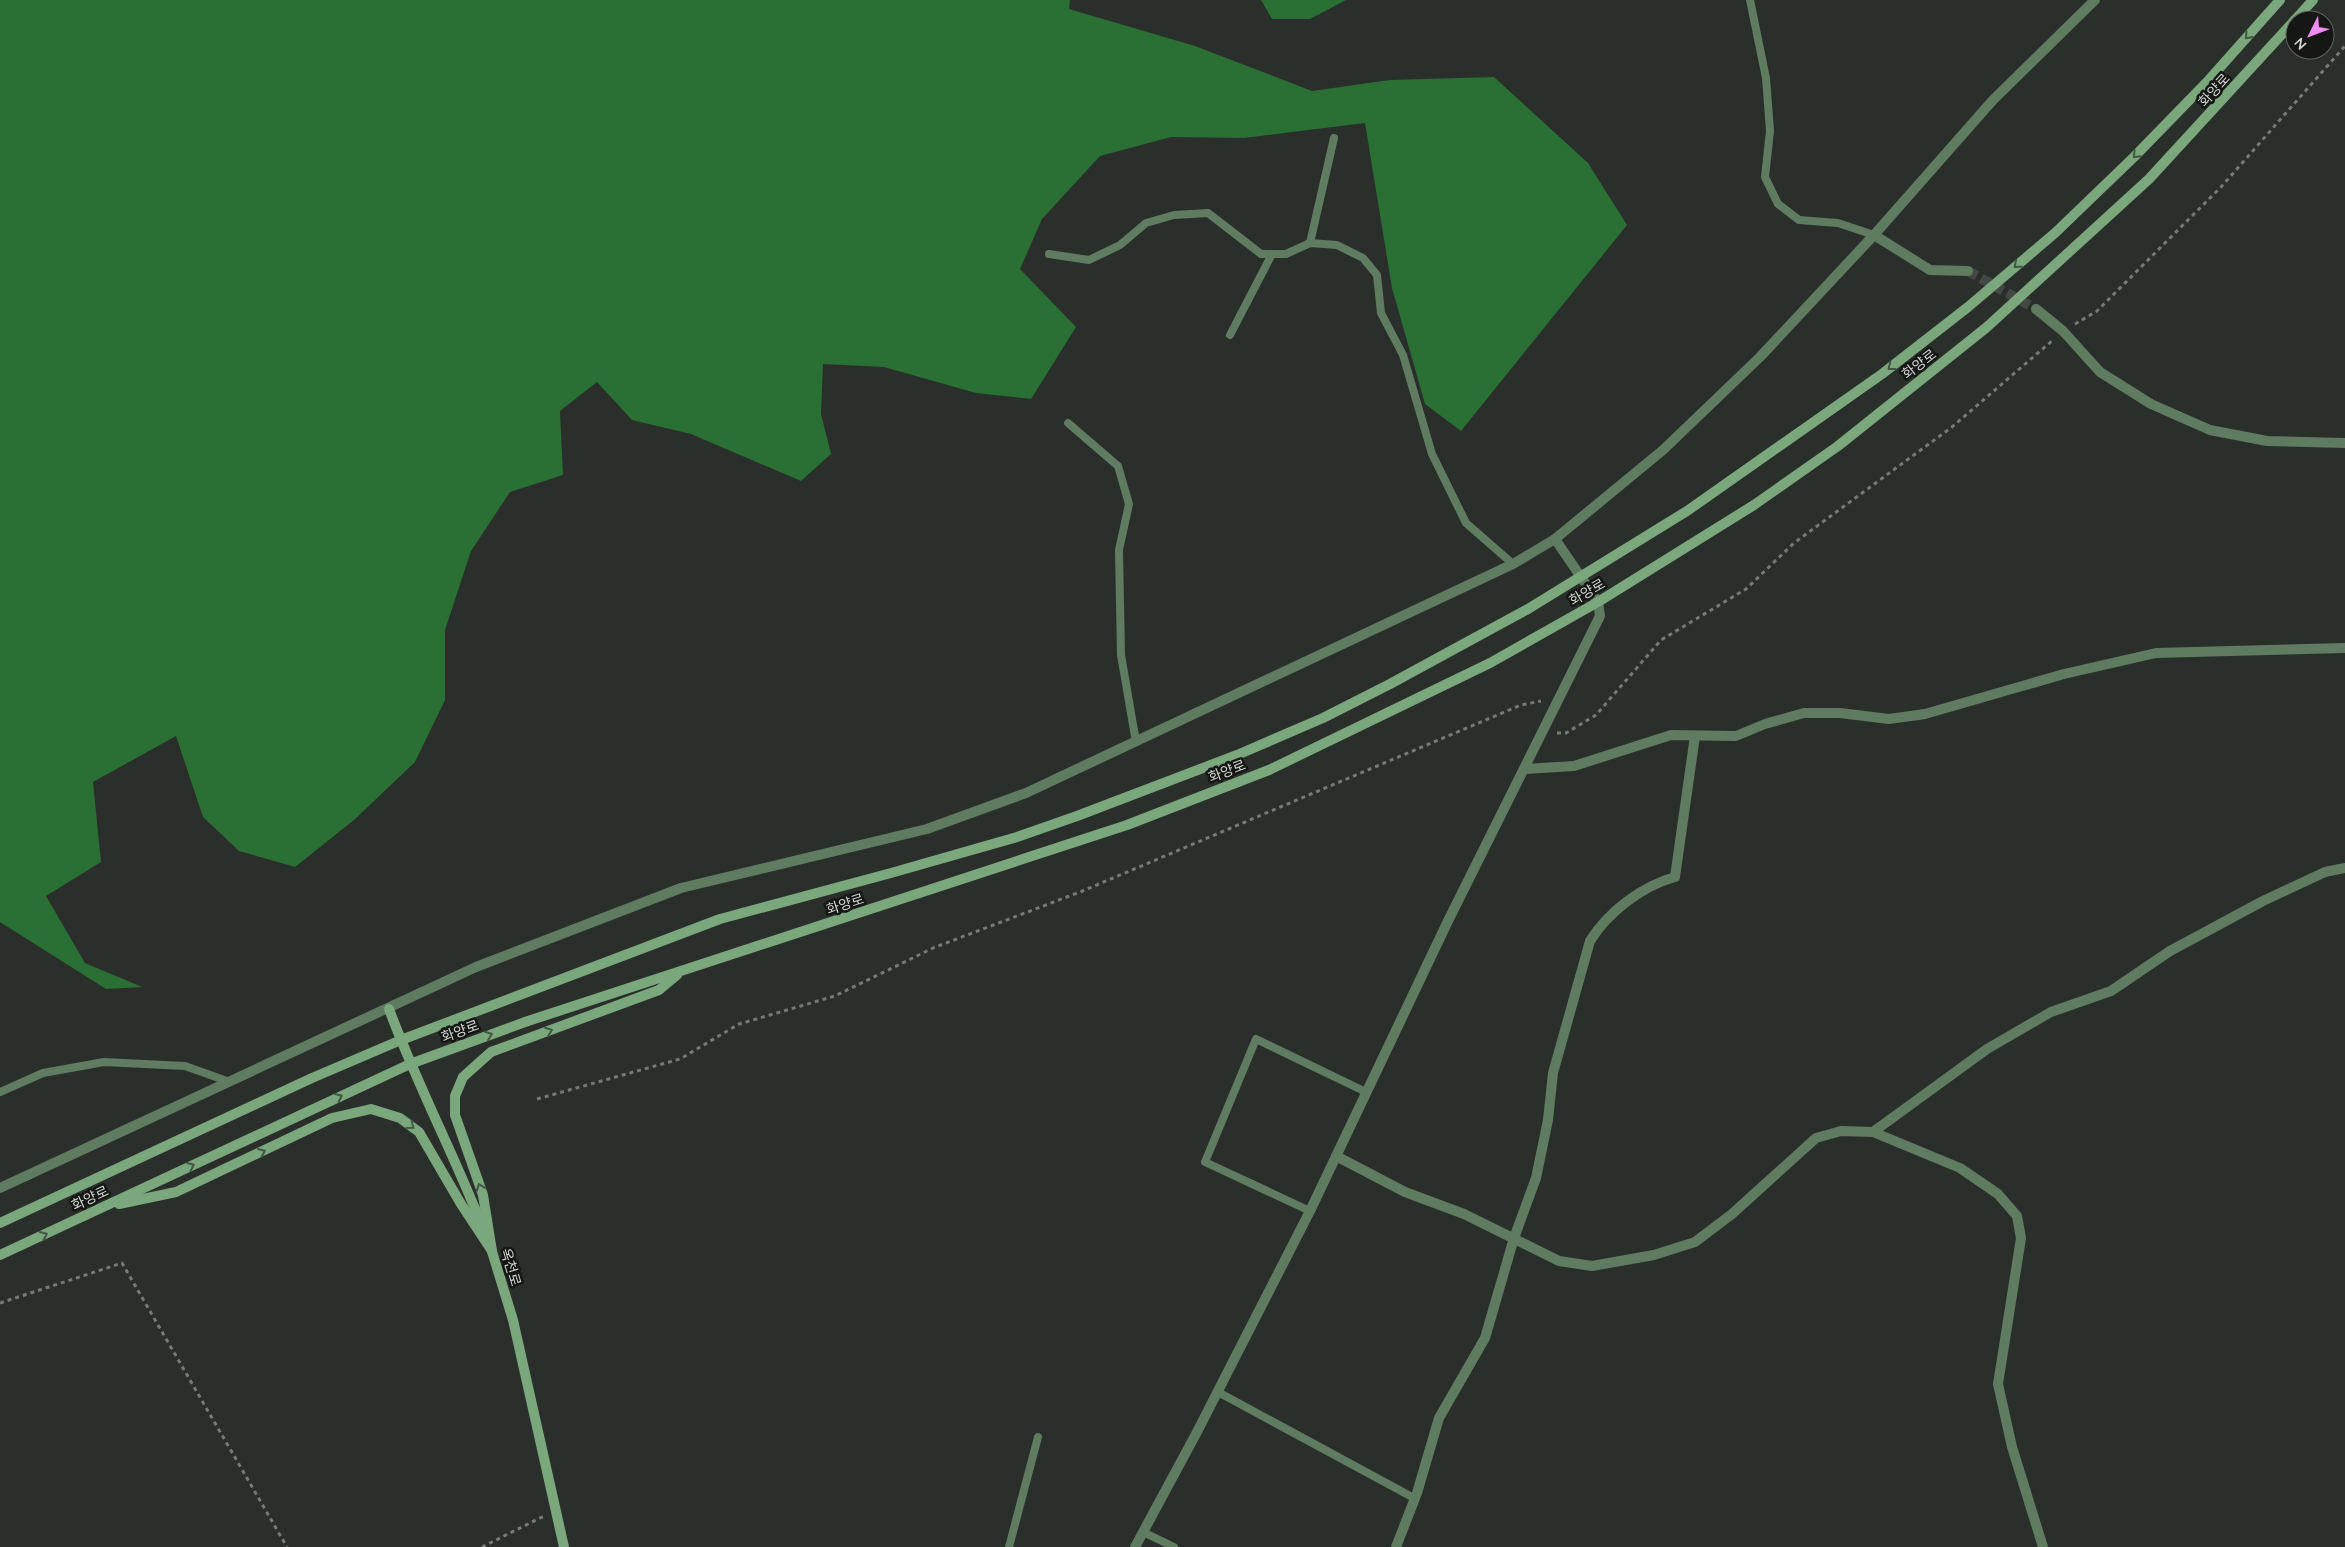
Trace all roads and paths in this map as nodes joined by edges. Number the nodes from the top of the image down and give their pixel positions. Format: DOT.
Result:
graph roads {
  1 [pos="1750,0"];
  2 [pos="2095,0"];
  3 [pos="2280,0"];
  4 [pos="2313,0"];
  5 [pos="2304,10"];
  6 [pos="2285,31"];
  7 [pos="2345,46"];
  8 [pos="1334,138"];
  9 [pos="1874,236"];
  10 [pos="1310,243"];
  11 [pos="1049,254"];
  12 [pos="1272,254"];
  13 [pos="1968,271"];
  14 [pos="2036,309"];
  15 [pos="2063,331"];
  16 [pos="1230,335"];
  17 [pos="1068,423"];
  18 [pos="2345,443"];
  19 [pos="1555,539"];
  20 [pos="1513,564"];
  21 [pos="1582,576"];
  22 [pos="1598,602"];
  23 [pos="2345,648"];
  24 [pos="1562,697"];
  25 [pos="1543,733"];
  26 [pos="1695,736"];
  27 [pos="1136,742"];
  28 [pos="1525,769"];
  29 [pos="2345,868"];
  30 [pos="681,971"];
  31 [pos="389,1009"];
  32 [pos="401,1040"];
  33 [pos="410,1064"];
  34 [pos="227,1081"];
  35 [pos="0,1092"];
  36 [pos="1366,1092"];
  37 [pos="537,1099"];
  38 [pos="1873,1132"];
  39 [pos="1336,1156"];
  40 [pos="0,1188"];
  41 [pos="101,1208"];
  42 [pos="1310,1211"];
  43 [pos="0,1223"];
  44 [pos="1514,1238"];
  45 [pos="492,1251"];
  46 [pos="0,1256"];
  47 [pos="0,1303"];
  48 [pos="1218,1392"];
  49 [pos="1038,1437"];
  50 [pos="1414,1498"];
  51 [pos="556,1510"];
  52 [pos="1143,1532"];
  53 [pos="287,1547"];
  54 [pos="482,1547"];
  55 [pos="564,1547"];
  56 [pos="1009,1547"];
  57 [pos="1135,1547"];
  58 [pos="1174,1547"];
  59 [pos="1396,1547"];
  60 [pos="2043,1547"];
  1 -- 9 [label="lane"];
  2 -- 9 [label="street"];
  3 -- 21 [label="main road, 화양로, one-way"];
  4 -- 5 [label="main road, 화양로"];
  6 -- 22 [label="main road, 화양로"];
  7 -- 15 [label="path"];
  8 -- 10 [label="lane"];
  9 -- 13 [label="street"];
  9 -- 19 [label="street"];
  10 -- 12 [label="lane"];
  10 -- 20 [label="lane"];
  11 -- 12 [label="lane"];
  12 -- 16 [label="lane"];
  14 -- 15 [label="street"];
  15 -- 18 [label="street"];
  15 -- 25 [label="path"];
  17 -- 27 [label="lane"];
  19 -- 20 [label="street"];
  19 -- 21 [label="street"];
  20 -- 27 [label="street"];
  21 -- 22 [label="street"];
  21 -- 32 [label="main road, 화양로"];
  22 -- 24 [label="street"];
  22 -- 30 [label="main road, 화양로"];
  23 -- 26 [label="street"];
  24 -- 25 [label="street"];
  24 -- 37 [label="path"];
  25 -- 28 [label="street"];
  26 -- 28 [label="street"];
  26 -- 44 [label="street"];
  27 -- 31 [label="street"];
  28 -- 36 [label="street"];
  29 -- 38 [label="street"];
  33 -- 30 [label="main road, 화양로, one-way"];
  45 -- 30 [label="main road, one-way"];
  31 -- 32 [label="main road, 옥천로"];
  31 -- 34 [label="street"];
  32 -- 33 [label="main road, 옥천로"];
  32 -- 43 [label="main road, 화양로"];
  41 -- 33 [label="main road, 화양로, one-way"];
  33 -- 45 [label="main road, 옥천로"];
  34 -- 35 [label="lane"];
  34 -- 40 [label="street"];
  36 -- 39 [label="street"];
  36 -- 42 [label="lane"];
  38 -- 44 [label="street"];
  38 -- 60 [label="street"];
  39 -- 42 [label="street"];
  39 -- 44 [label="street"];
  41 -- 45 [label="main road, one-way"];
  46 -- 41 [label="main road, 화양로, one-way"];
  42 -- 48 [label="street"];
  44 -- 50 [label="street"];
  45 -- 51 [label="main road, 옥천로"];
  47 -- 53 [label="path"];
  48 -- 50 [label="lane"];
  48 -- 52 [label="street"];
  49 -- 56 [label="lane"];
  50 -- 59 [label="street"];
  51 -- 54 [label="path"];
  51 -- 55 [label="main road, 옥천로"];
  52 -- 57 [label="street"];
  52 -- 58 [label="lane"];
}
